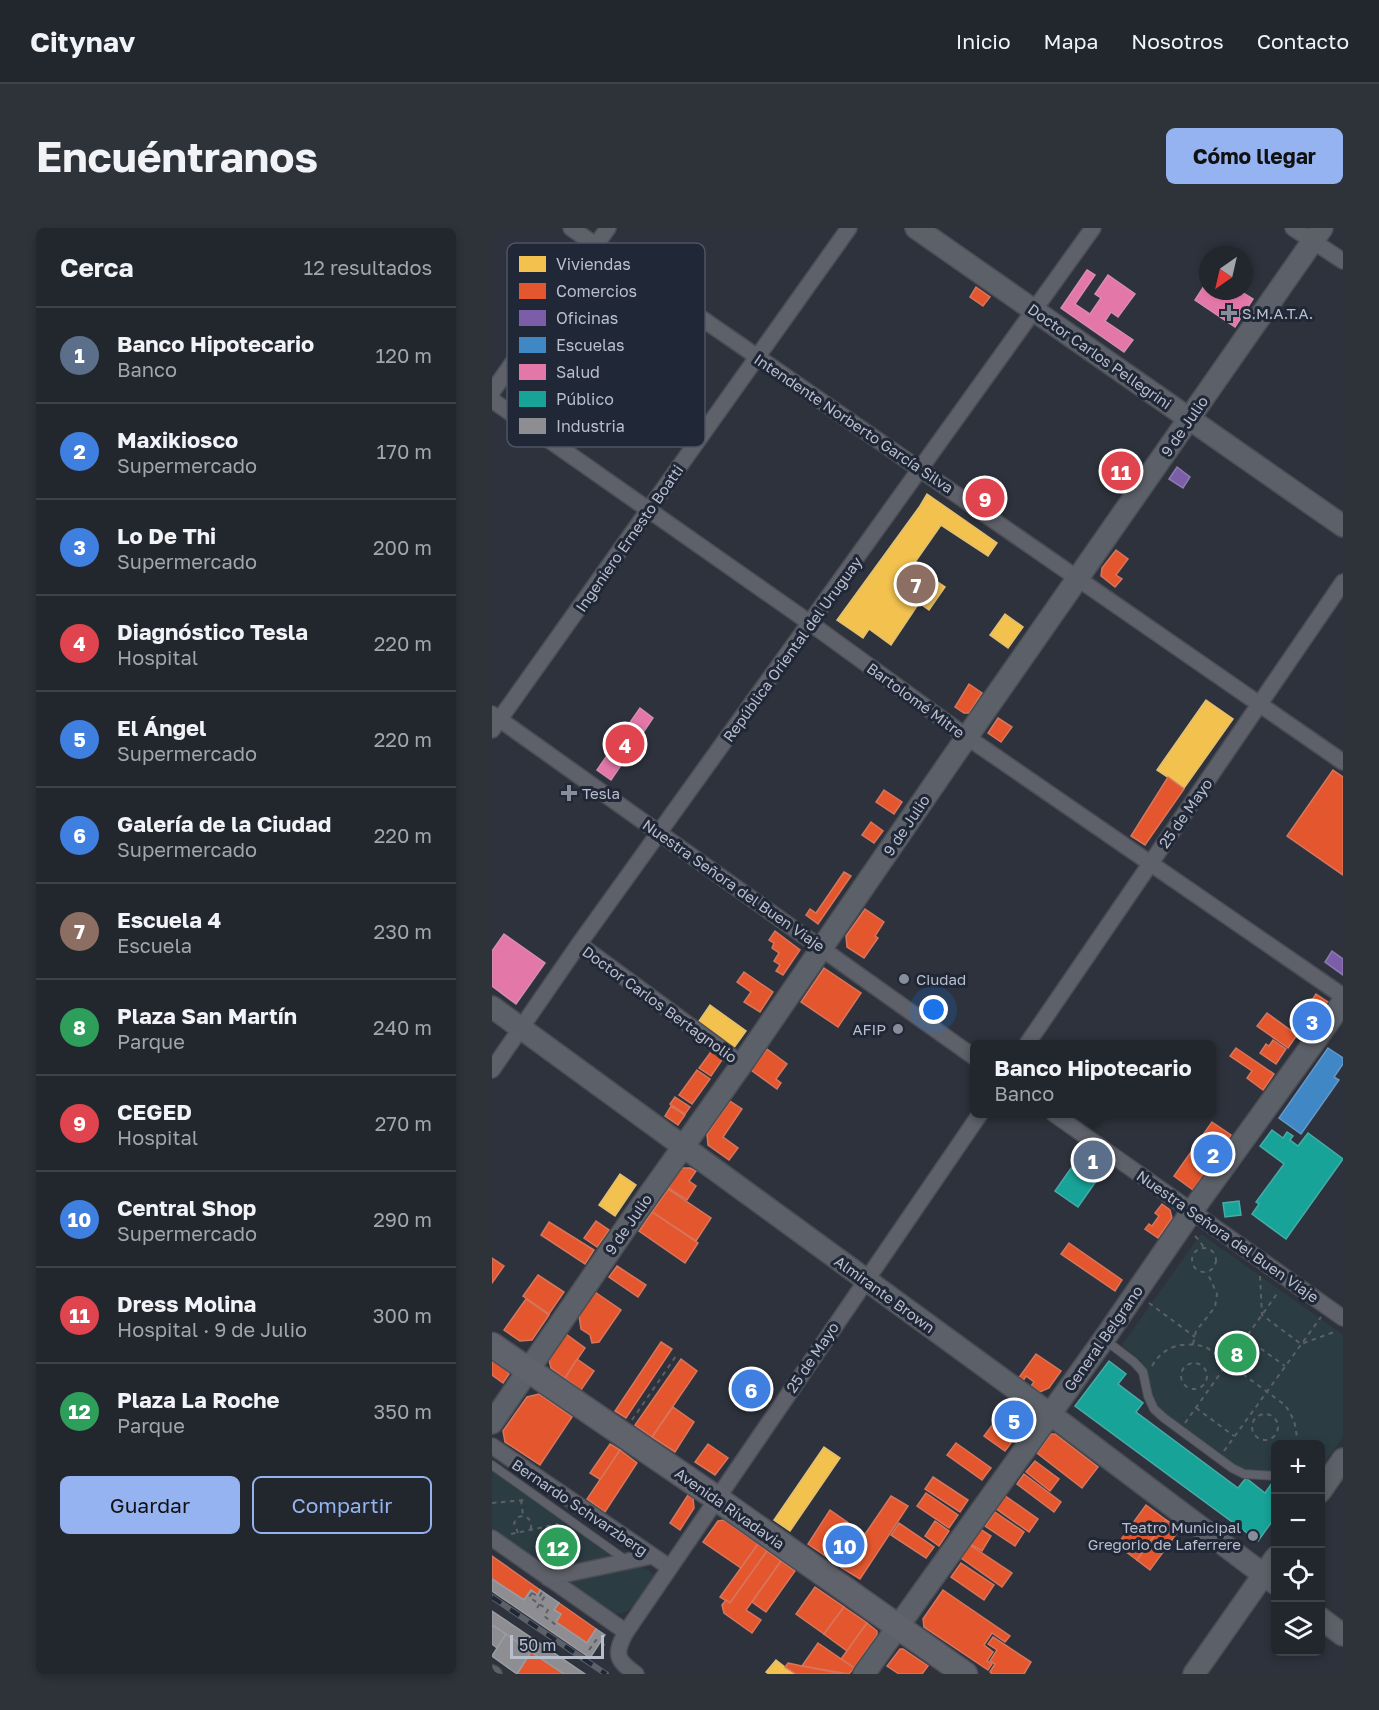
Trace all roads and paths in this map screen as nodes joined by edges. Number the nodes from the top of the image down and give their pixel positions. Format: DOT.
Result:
graph roads {
  1 [pos="571,228"];
  2 [pos="608,228"];
  3 [pos="849,228"];
  4 [pos="915,228"];
  5 [pos="1093,228"];
  6 [pos="1293,228"];
  7 [pos="1317,235"];
  8 [pos="593,243"];
  9 [pos="597,243"];
  10 [pos="1343,261"];
  11 [pos="1034,311"];
  12 [pos="705,321"];
  13 [pos="757,357"];
  14 [pos="507,371"];
  15 [pos="492,392"];
  16 [pos="492,400"];
  17 [pos="507,411"];
  18 [pos="1189,419"];
  19 [pos="705,430"];
  20 [pos="558,447"];
  21 [pos="693,447"];
  22 [pos="921,469"];
  23 [pos="648,511"];
  24 [pos="1343,526"];
  25 [pos="1078,577"];
  26 [pos="1343,582"];
  27 [pos="810,624"];
  28 [pos="1260,704"];
  29 [pos="495,721"];
  30 [pos="967,737"];
  31 [pos="1343,762"];
  32 [pos="660,833"];
  33 [pos="1150,863"];
  34 [pos="579,944"];
  35 [pos="822,948"];
  36 [pos="1343,996"];
  37 [pos="1343,1002"];
  38 [pos="492,1006"];
  39 [pos="521,1028"];
  40 [pos="1030,1040"];
  41 [pos="970,1053"];
  42 [pos="742,1064"];
  43 [pos="492,1070"];
  44 [pos="977,1118"];
  45 [pos="1061,1118"];
  46 [pos="683,1145"];
  47 [pos="1192,1211"];
  48 [pos="1259,1258"];
  49 [pos="1207,1272"];
  50 [pos="1288,1278"];
  51 [pos="865,1279"];
  52 [pos="1135,1292"];
  53 [pos="1328,1307"];
  54 [pos="1262,1315"];
  55 [pos="1343,1318"];
  56 [pos="1343,1329"];
  57 [pos="1195,1337"];
  58 [pos="1246,1338"];
  59 [pos="1104,1339"];
  60 [pos="1193,1344"];
  61 [pos="1301,1344"];
  62 [pos="492,1345"];
  63 [pos="676,1356"];
  64 [pos="1228,1363"];
  65 [pos="1285,1366"];
  66 [pos="527,1370"];
  67 [pos="1147,1383"];
  68 [pos="1204,1384"];
  69 [pos="1210,1388"];
  70 [pos="1267,1391"];
  71 [pos="1196,1408"];
  72 [pos="1050,1414"];
  73 [pos="1249,1416"];
  74 [pos="1254,1420"];
  75 [pos="492,1423"];
  76 [pos="1180,1430"];
  77 [pos="622,1433"];
  78 [pos="1234,1436"];
  79 [pos="1296,1440"];
  80 [pos="492,1446"];
  81 [pos="1218,1458"];
  82 [pos="492,1465"];
  83 [pos="1341,1466"];
  84 [pos="1271,1476"];
  85 [pos="1325,1486"];
  86 [pos="716,1498"];
  87 [pos="530,1499"];
  88 [pos="521,1500"];
  89 [pos="492,1503"];
  90 [pos="523,1515"];
  91 [pos="558,1524"];
  92 [pos="552,1526"];
  93 [pos="526,1532"];
  94 [pos="518,1533"];
  95 [pos="508,1535"];
  96 [pos="492,1538"];
  97 [pos="652,1556"];
  98 [pos="558,1560"];
  99 [pos="628,1561"];
  100 [pos="669,1567"];
  101 [pos="1270,1579"];
  102 [pos="546,1584"];
  103 [pos="547,1594"];
  104 [pos="540,1604"];
  105 [pos="537,1608"];
  106 [pos="1325,1622"];
  107 [pos="556,1625"];
  108 [pos="898,1626"];
  109 [pos="626,1632"];
  110 [pos="1343,1635"];
  111 [pos="619,1649"];
  112 [pos="589,1650"];
  113 [pos="629,1670"];
  114 [pos="864,1674"];
  115 [pos="965,1674"];
  116 [pos="1194,1674"];
  1 -- 8 [label="street, Intendente Norberto García Silva"];
  2 -- 9 [label="street"];
  3 -- 13 [label="street, Ingeniero Ernesto Boatti"];
  4 -- 11 [label="street, Doctor Carlos Pellegrini"];
  5 -- 11 [label="street, República Oriental del Uruguay"];
  6 -- 7 [label="street"];
  7 -- 10 [label="street"];
  7 -- 18 [label="street, 9 de Julio"];
  11 -- 18 [label="street, Doctor Carlos Pellegrini"];
  11 -- 22 [label="street, República Oriental del Uruguay"];
  12 -- 13 [label="street, Intendente Norberto García Silva"];
  13 -- 19 [label="street, Ingeniero Ernesto Boatti"];
  13 -- 22 [label="street, Intendente Norberto García Silva"];
  14 -- 15 [label="street"];
  16 -- 17 [label="street, Bartolomé Mitre"];
  18 -- 24 [label="street, Doctor Carlos Pellegrini"];
  18 -- 25 [label="street, 9 de Julio"];
  20 -- 23 [label="street, Bartolomé Mitre"];
  21 -- 23 [label="street, Ingeniero Ernesto Boatti"];
  22 -- 25 [label="street, Intendente Norberto García Silva"];
  22 -- 27 [label="street, República Oriental del Uruguay"];
  23 -- 27 [label="street, Bartolomé Mitre"];
  23 -- 29 [label="street, Ingeniero Ernesto Boatti"];
  25 -- 28 [label="street, Intendente Norberto García Silva"];
  25 -- 30 [label="street, 9 de Julio"];
  26 -- 28 [label="street, 25 de Mayo"];
  27 -- 30 [label="street, Bartolomé Mitre"];
  27 -- 32 [label="street, República Oriental del Uruguay"];
  28 -- 31 [label="street, Intendente Norberto García Silva"];
  28 -- 33 [label="street, 25 de Mayo"];
  29 -- 32 [label="street, Nuestra Señora del Buen Viaje"];
  30 -- 33 [label="street, Bartolomé Mitre"];
  30 -- 35 [label="street, 9 de Julio"];
  32 -- 34 [label="street, República Oriental del Uruguay"];
  32 -- 35 [label="street, Nuestra Señora del Buen Viaje"];
  33 -- 36 [label="street, Bartolomé Mitre"];
  33 -- 40 [label="street, 25 de Mayo"];
  34 -- 39 [label="street, República Oriental del Uruguay"];
  34 -- 42 [label="street, Doctor Carlos Bertagnolio"];
  35 -- 41 [label="street, Nuestra Señora del Buen Viaje"];
  35 -- 42 [label="street, 9 de Julio"];
  37 -- 47 [label="street, General Belgrano"];
  38 -- 39 [label="street, Almirante Brown"];
  39 -- 43 [label="street, República Oriental del Uruguay"];
  39 -- 46 [label="street, Almirante Brown"];
  42 -- 46 [label="street, 9 de Julio"];
  44 -- 51 [label="street, 25 de Mayo"];
  45 -- 47 [label="street, Nuestra Señora del Buen Viaje"];
  46 -- 51 [label="street, Almirante Brown"];
  46 -- 66 [label="street, 9 de Julio"];
  47 -- 48 [label="street, Nuestra Señora del Buen Viaje"];
  47 -- 52 [label="street, General Belgrano"];
  48 -- 50 [label="street, Nuestra Señora del Buen Viaje"];
  48 -- 54 [label="path"];
  49 -- 49 [label="path"];
  49 -- 57 [label="path"];
  50 -- 53 [label="street, Nuestra Señora del Buen Viaje"];
  50 -- 54 [label="path"];
  51 -- 72 [label="street, Almirante Brown"];
  51 -- 86 [label="street, 25 de Mayo"];
  52 -- 57 [label="path"];
  52 -- 59 [label="street, General Belgrano"];
  53 -- 55 [label="street, Nuestra Señora del Buen Viaje"];
  53 -- 61 [label="path"];
  54 -- 58 [label="path"];
  54 -- 61 [label="path"];
  56 -- 61 [label="path"];
  57 -- 60 [label="path"];
  58 -- 64 [label="path"];
  58 -- 65 [label="path"];
  59 -- 67 [label="lane"];
  59 -- 72 [label="street, General Belgrano"];
  60 -- 64 [label="path"];
  60 -- 67 [label="path"];
  61 -- 65 [label="path"];
  62 -- 66 [label="main road, Avenida Rivadavia"];
  63 -- 77 [label="path"];
  64 -- 69 [label="path"];
  64 -- 70 [label="path"];
  65 -- 70 [label="path"];
  66 -- 75 [label="street, 9 de Julio"];
  66 -- 77 [label="main road, Avenida Rivadavia"];
  67 -- 76 [label="lane"];
  68 -- 68 [label="path"];
  68 -- 69 [label="path"];
  69 -- 71 [label="path"];
  70 -- 73 [label="path"];
  70 -- 79 [label="path"];
  71 -- 76 [label="path"];
  71 -- 78 [label="path"];
  72 -- 101 [label="street, Almirante Brown"];
  72 -- 108 [label="street, General Belgrano"];
  73 -- 74 [label="path"];
  73 -- 78 [label="path"];
  74 -- 74 [label="path"];
  76 -- 81 [label="lane"];
  77 -- 86 [label="main road, Avenida Rivadavia"];
  78 -- 81 [label="path"];
  80 -- 97 [label="street, Bernardo Schvarzberg"];
  81 -- 84 [label="lane"];
  82 -- 99 [label="lane"];
  83 -- 85 [label="street"];
  86 -- 100 [label="street, 25 de Mayo"];
  86 -- 108 [label="main road, Avenida Rivadavia"];
  87 -- 88 [label="path"];
  88 -- 89 [label="path"];
  88 -- 90 [label="path"];
  90 -- 93 [label="path"];
  90 -- 94 [label="path"];
  91 -- 92 [label="path"];
  92 -- 93 [label="path"];
  92 -- 98 [label="path"];
  93 -- 94 [label="path"];
  94 -- 95 [label="path"];
  96 -- 102 [label="street"];
  97 -- 99 [label="street"];
  97 -- 100 [label="street, Bernardo Schvarzberg"];
  99 -- 102 [label="street"];
  100 -- 109 [label="street, 25 de Mayo"];
  101 -- 116 [label="street"];
  102 -- 104 [label="path"];
  102 -- 109 [label="street"];
  103 -- 104 [label="path"];
  104 -- 105 [label="path"];
  104 -- 107 [label="path"];
  106 -- 110 [label="street"];
  108 -- 114 [label="street, General Belgrano"];
  108 -- 115 [label="main road, Avenida Rivadavia"];
  109 -- 111 [label="street, 25 de Mayo"];
  111 -- 112 [label="path"];
  111 -- 113 [label="street"];
}
